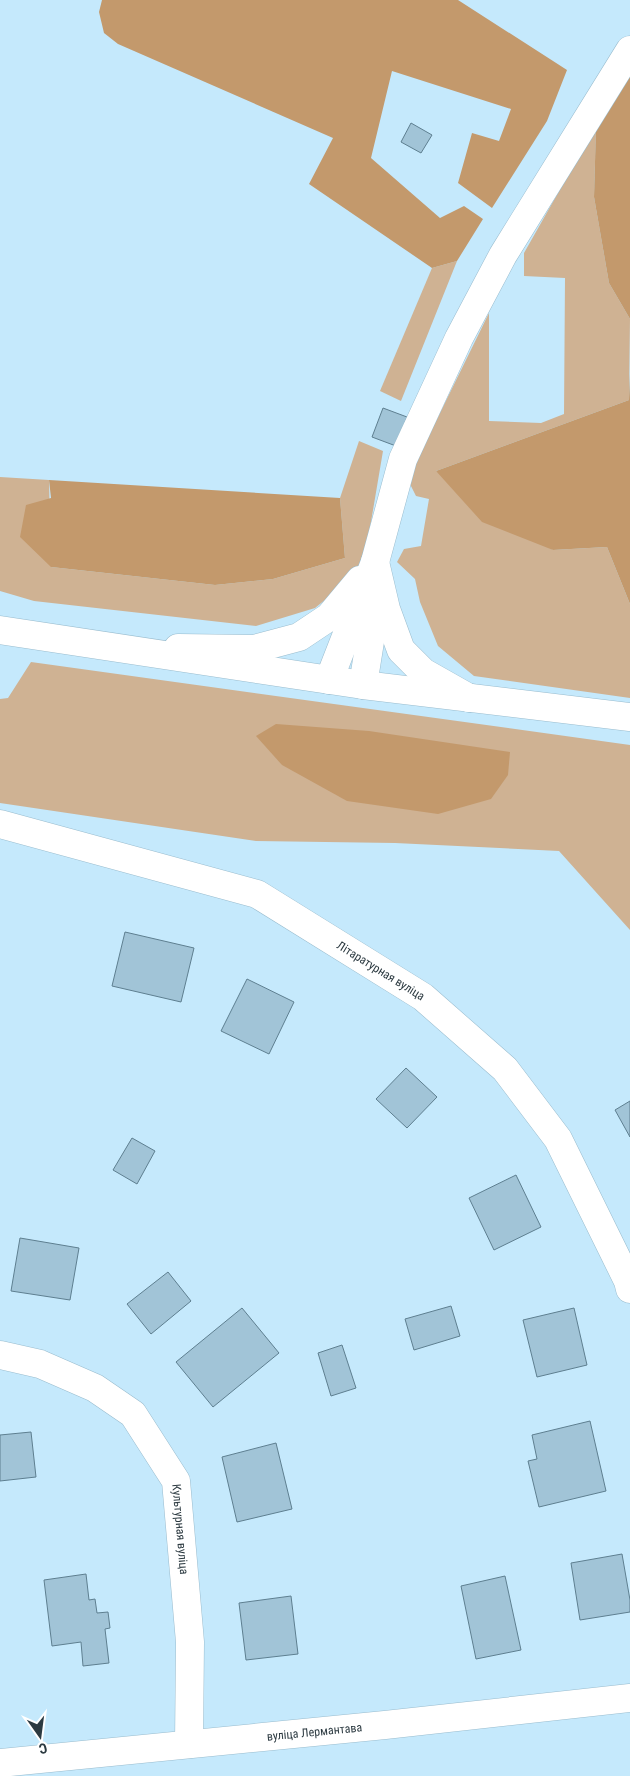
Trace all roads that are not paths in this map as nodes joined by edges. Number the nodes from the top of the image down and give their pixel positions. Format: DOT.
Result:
graph roads {
  1 [pos="630,50"];
  2 [pos="375,562"];
  3 [pos="1,635"];
  4 [pos="119,648"];
  5 [pos="329,680"];
  6 [pos="363,685"];
  7 [pos="470,698"];
  8 [pos="630,717"];
  9 [pos="0,824"];
  10 [pos="630,1289"];
  11 [pos="0,1354"];
  12 [pos="630,1698"];
  13 [pos="189,1744"];
  14 [pos="0,1763"];
  1 -- 2 [label="street"];
  2 -- 4 [label="street"];
  2 -- 5 [label="street"];
  2 -- 6 [label="street"];
  2 -- 7 [label="street"];
  3 -- 4 [label="street"];
  4 -- 5 [label="street"];
  5 -- 6 [label="street"];
  6 -- 7 [label="street"];
  7 -- 8 [label="street"];
  9 -- 10 [label="street, Літаратурная вуліца"];
  11 -- 13 [label="street, Культурная вуліца"];
  12 -- 13 [label="street, вуліца Лермантава"];
  13 -- 14 [label="street, вуліца Лермантава"];
}
